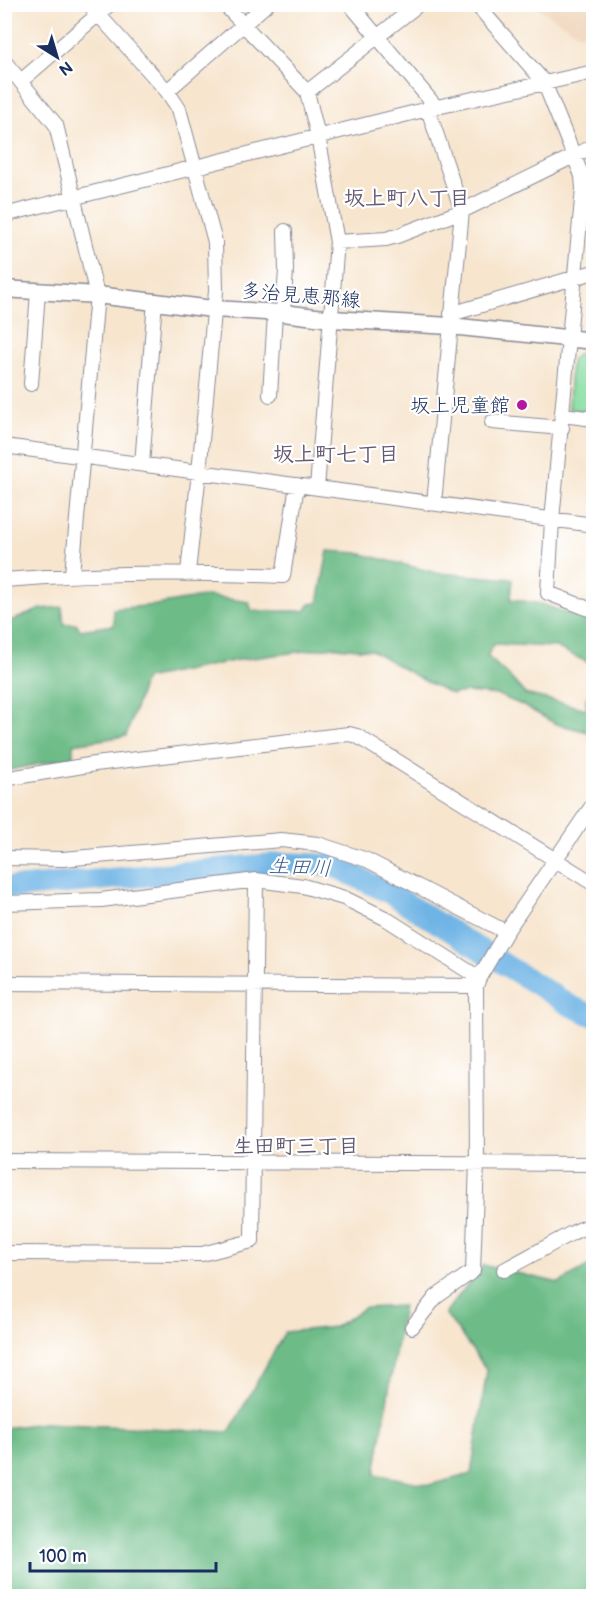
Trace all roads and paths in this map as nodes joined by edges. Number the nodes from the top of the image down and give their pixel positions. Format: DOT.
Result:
graph roads {
  1 [pos="110,4"];
  2 [pos="224,4"];
  3 [pos="267,4"];
  4 [pos="351,4"];
  5 [pos="419,4"];
  6 [pos="476,4"];
  7 [pos="94,10"];
  8 [pos="243,25"];
  9 [pos="377,37"];
  10 [pos="4,61"];
  11 [pos="594,72"];
  12 [pos="21,81"];
  13 [pos="544,82"];
  14 [pos="167,91"];
  15 [pos="307,92"];
  16 [pos="432,108"];
  17 [pos="318,136"];
  18 [pos="594,146"];
  19 [pos="574,155"];
  20 [pos="196,168"];
  21 [pos="74,198"];
  22 [pos="462,211"];
  23 [pos="4,215"];
  24 [pos="285,231"];
  25 [pos="337,242"];
  26 [pos="594,272"];
  27 [pos="574,278"];
  28 [pos="4,289"];
  29 [pos="38,292"];
  30 [pos="97,295"];
  31 [pos="155,301"];
  32 [pos="213,309"];
  33 [pos="279,313"];
  34 [pos="332,319"];
  35 [pos="451,320"];
  36 [pos="568,340"];
  37 [pos="594,341"];
  38 [pos="31,384"];
  39 [pos="270,395"];
  40 [pos="594,419"];
  41 [pos="492,422"];
  42 [pos="563,422"];
  43 [pos="4,446"];
  44 [pos="83,457"];
  45 [pos="142,464"];
  46 [pos="199,472"];
  47 [pos="297,485"];
  48 [pos="317,488"];
  49 [pos="434,503"];
  50 [pos="552,520"];
  51 [pos="594,525"];
  52 [pos="188,572"];
  53 [pos="72,574"];
  54 [pos="4,580"];
  55 [pos="589,609"];
  56 [pos="4,779"];
  57 [pos="594,803"];
  58 [pos="4,858"];
  59 [pos="554,860"];
  60 [pos="256,880"];
  61 [pos="594,884"];
  62 [pos="4,903"];
  63 [pos="506,933"];
  64 [pos="477,982"];
  65 [pos="4,983"];
  66 [pos="254,985"];
  67 [pos="4,1161"];
  68 [pos="253,1161"];
  69 [pos="477,1163"];
  70 [pos="594,1164"];
  71 [pos="594,1223"];
  72 [pos="4,1253"];
  73 [pos="504,1270"];
  74 [pos="412,1327"];
  1 -- 7 [label="street"];
  2 -- 8 [label="street"];
  3 -- 8 [label="street"];
  4 -- 9 [label="street"];
  5 -- 9 [label="street"];
  6 -- 13 [label="street"];
  7 -- 12 [label="street"];
  7 -- 14 [label="street"];
  8 -- 14 [label="street"];
  8 -- 15 [label="street"];
  9 -- 15 [label="street"];
  9 -- 16 [label="street"];
  10 -- 12 [label="street"];
  11 -- 13 [label="street"];
  12 -- 21 [label="street"];
  13 -- 16 [label="street"];
  13 -- 19 [label="street"];
  14 -- 20 [label="street"];
  15 -- 17 [label="street"];
  16 -- 17 [label="street"];
  16 -- 22 [label="street"];
  17 -- 20 [label="street"];
  17 -- 25 [label="street"];
  18 -- 19 [label="street"];
  19 -- 22 [label="street"];
  19 -- 27 [label="street"];
  20 -- 21 [label="street"];
  20 -- 32 [label="street"];
  21 -- 23 [label="street"];
  21 -- 30 [label="street"];
  22 -- 25 [label="street"];
  22 -- 35 [label="street"];
  24 -- 33 [label="street"];
  25 -- 34 [label="street"];
  26 -- 27 [label="street"];
  27 -- 35 [label="street"];
  27 -- 36 [label="street"];
  28 -- 29 [label="main road, 多治見恵那線"];
  29 -- 30 [label="main road, 多治見恵那線"];
  29 -- 38 [label="street"];
  30 -- 31 [label="main road, 多治見恵那線"];
  30 -- 44 [label="street"];
  31 -- 32 [label="main road, 多治見恵那線"];
  31 -- 45 [label="street"];
  32 -- 33 [label="main road, 多治見恵那線"];
  32 -- 46 [label="street"];
  33 -- 34 [label="main road, 多治見恵那線"];
  33 -- 39 [label="street"];
  34 -- 35 [label="main road, 多治見恵那線"];
  34 -- 48 [label="street"];
  35 -- 36 [label="main road, 多治見恵那線"];
  35 -- 49 [label="street"];
  36 -- 37 [label="main road, 多治見恵那線"];
  36 -- 42 [label="street"];
  40 -- 42 [label="street"];
  41 -- 42 [label="street"];
  42 -- 50 [label="street"];
  43 -- 44 [label="street"];
  44 -- 45 [label="street"];
  44 -- 53 [label="street"];
  45 -- 46 [label="street"];
  46 -- 47 [label="street"];
  46 -- 52 [label="street"];
  47 -- 48 [label="street"];
  47 -- 52 [label="street"];
  48 -- 49 [label="street"];
  49 -- 50 [label="street"];
  50 -- 51 [label="street"];
  50 -- 55 [label="street"];
  52 -- 53 [label="street"];
  53 -- 54 [label="street"];
  56 -- 59 [label="street"];
  57 -- 59 [label="street"];
  58 -- 63 [label="street"];
  59 -- 61 [label="street"];
  59 -- 63 [label="street"];
  60 -- 62 [label="street"];
  60 -- 64 [label="street"];
  60 -- 66 [label="street"];
  63 -- 64 [label="street"];
  64 -- 66 [label="street"];
  64 -- 69 [label="street"];
  65 -- 66 [label="street"];
  66 -- 68 [label="street"];
  67 -- 68 [label="street"];
  68 -- 69 [label="street"];
  68 -- 72 [label="street"];
  69 -- 70 [label="street"];
  69 -- 74 [label="street"];
  71 -- 73 [label="street"];
}
